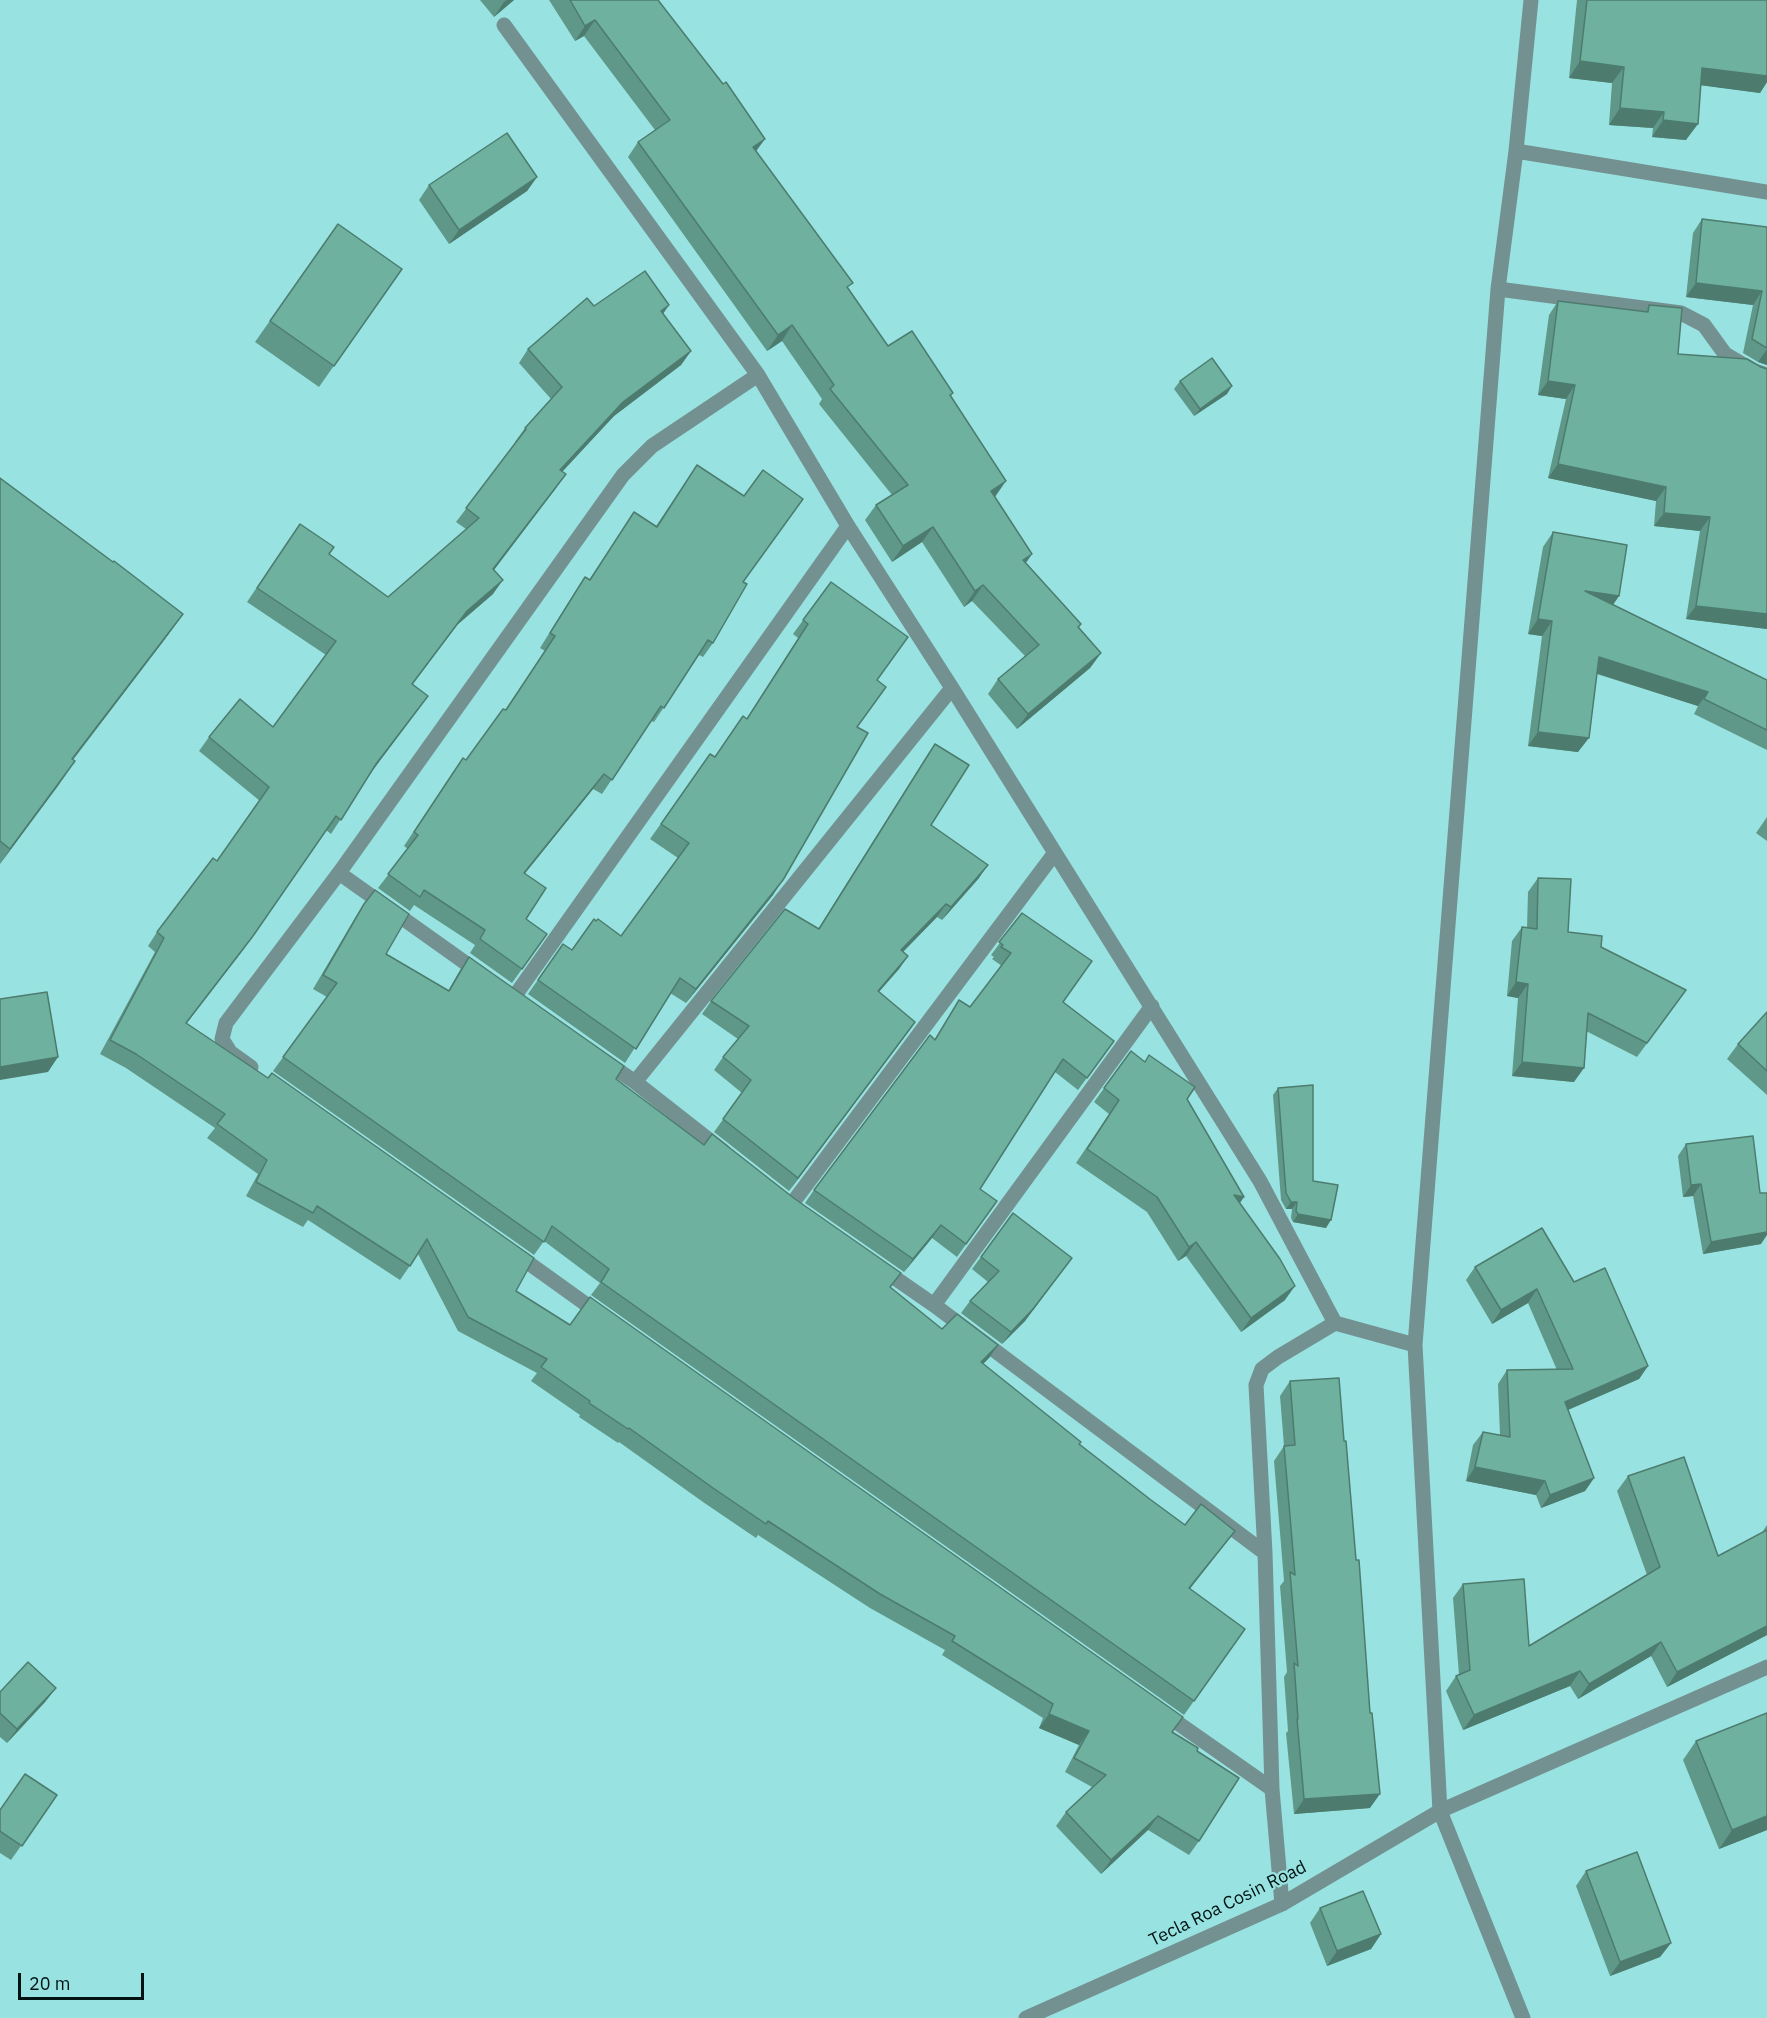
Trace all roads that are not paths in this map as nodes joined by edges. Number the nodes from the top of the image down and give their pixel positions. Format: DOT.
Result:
graph roads {
  1 [pos="1531,0"];
  2 [pos="504,25"];
  3 [pos="1516,151"];
  4 [pos="1767,192"];
  5 [pos="1498,289"];
  6 [pos="758,375"];
  7 [pos="1767,375"];
  8 [pos="848,526"];
  9 [pos="952,688"];
  10 [pos="1054,854"];
  11 [pos="339,873"];
  12 [pos="1152,1006"];
  13 [pos="598,1056"];
  14 [pos="260,1073"];
  15 [pos="635,1082"];
  16 [pos="736,1161"];
  17 [pos="791,1205"];
  18 [pos="503,1245"];
  19 [pos="867,1258"];
  20 [pos="934,1305"];
  21 [pos="610,1321"];
  22 [pos="1335,1323"];
  23 [pos="1415,1345"];
  24 [pos="1265,1553"];
  25 [pos="1767,1667"];
  26 [pos="1155,1706"];
  27 [pos="1272,1789"];
  28 [pos="1440,1811"];
  29 [pos="1282,1904"];
  30 [pos="1026,2018"];
  31 [pos="1523,2018"];
  1 -- 3 [label="street"];
  2 -- 6 [label="street"];
  3 -- 4 [label="street"];
  3 -- 5 [label="street"];
  5 -- 7 [label="street"];
  5 -- 23 [label="street"];
  6 -- 8 [label="street"];
  6 -- 11 [label="street"];
  8 -- 9 [label="street"];
  8 -- 11 [label="street"];
  9 -- 10 [label="street"];
  9 -- 15 [label="street"];
  10 -- 12 [label="street"];
  10 -- 17 [label="street"];
  11 -- 14 [label="street"];
  12 -- 20 [label="street"];
  12 -- 22 [label="street"];
  13 -- 15 [label="street"];
  15 -- 16 [label="street"];
  18 -- 21 [label="street"];
  19 -- 20 [label="street"];
  20 -- 24 [label="street"];
  22 -- 23 [label="street"];
  22 -- 24 [label="street"];
  23 -- 28 [label="street"];
  24 -- 27 [label="street"];
  25 -- 28 [label="street, Tecla Roa Cosin Road"];
  26 -- 27 [label="street"];
  27 -- 29 [label="street"];
  28 -- 29 [label="street, Tecla Roa Cosin Road"];
  28 -- 31 [label="street"];
  29 -- 30 [label="street, Tecla Roa Cosin Road"];
}
